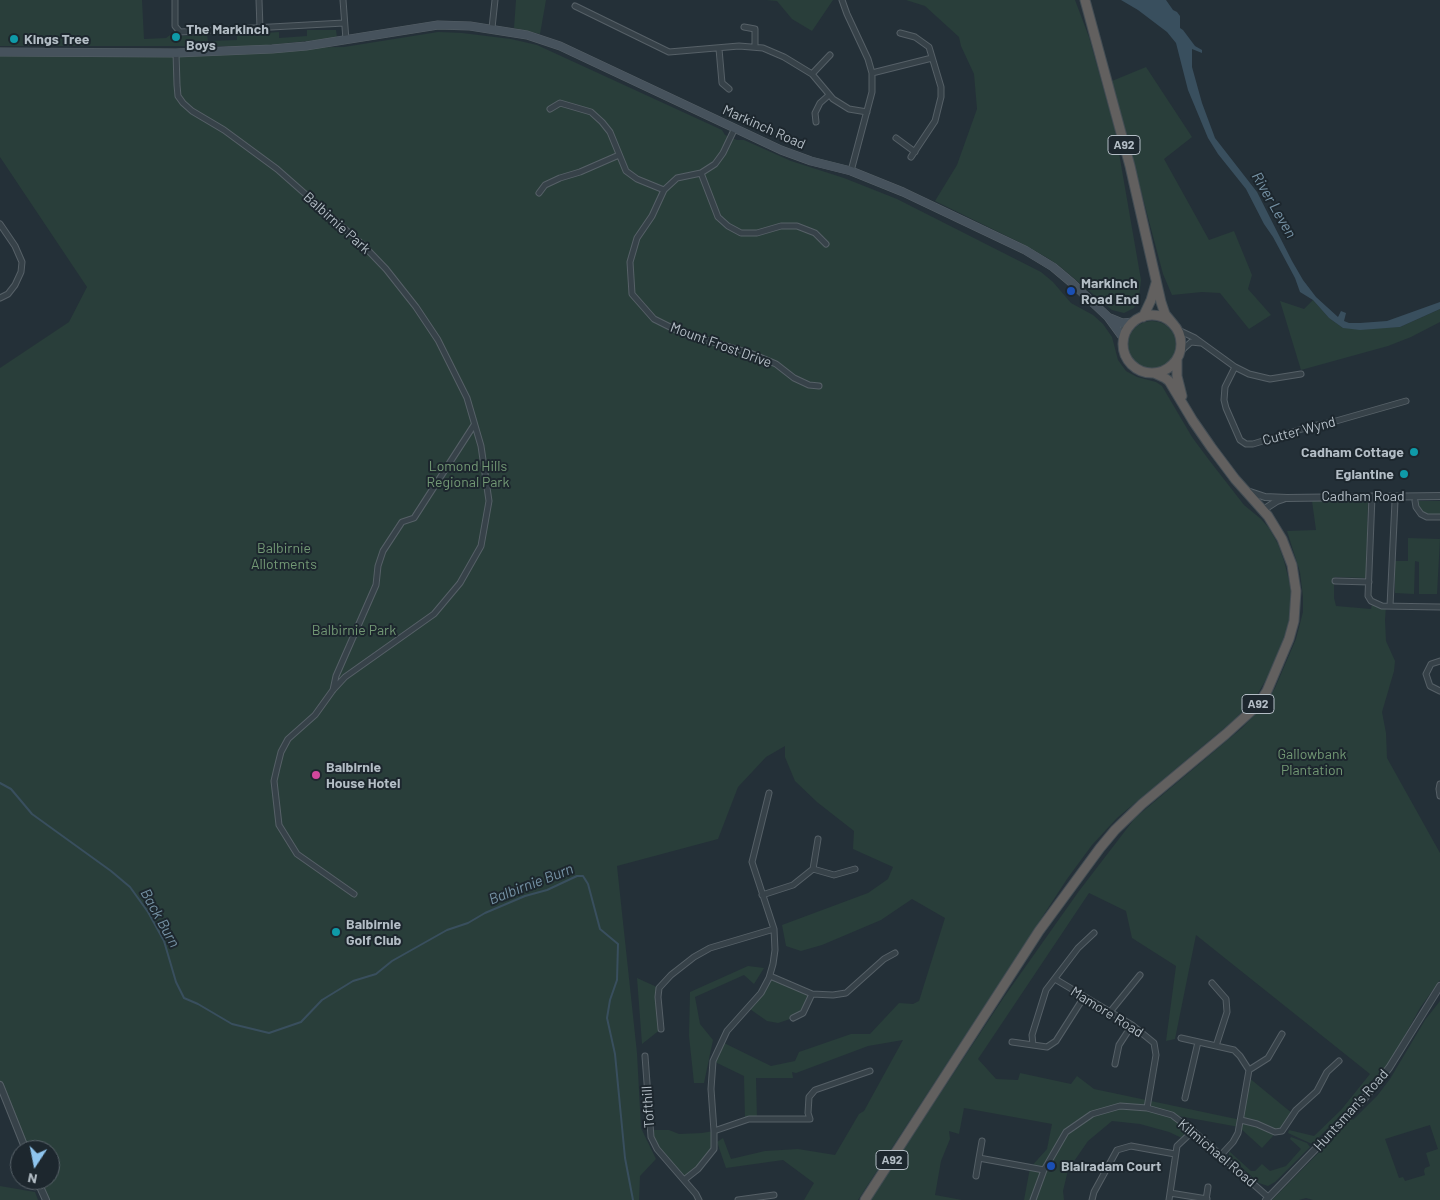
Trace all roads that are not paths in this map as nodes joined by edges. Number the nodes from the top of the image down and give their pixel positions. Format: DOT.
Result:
graph roads {
  1 [pos="175,0"];
  2 [pos="259,0"];
  3 [pos="343,0"];
  4 [pos="495,0"];
  5 [pos="842,0"];
  6 [pos="1085,0"];
  7 [pos="575,6"];
  8 [pos="344,23"];
  9 [pos="744,27"];
  10 [pos="260,28"];
  11 [pos="492,28"];
  12 [pos="900,33"];
  13 [pos="346,40"];
  14 [pos="755,47"];
  15 [pos="720,49"];
  16 [pos="0,52"];
  17 [pos="176,53"];
  18 [pos="830,55"];
  19 [pos="932,58"];
  20 [pos="872,73"];
  21 [pos="812,74"];
  22 [pos="729,89"];
  23 [pos="829,95"];
  24 [pos="550,109"];
  25 [pos="867,112"];
  26 [pos="816,122"];
  27 [pos="735,128"];
  28 [pos="896,138"];
  29 [pos="618,155"];
  30 [pos="851,171"];
  31 [pos="701,173"];
  32 [pos="664,190"];
  33 [pos="539,193"];
  34 [pos="0,224"];
  35 [pos="826,244"];
  36 [pos="1156,277"];
  37 [pos="0,298"];
  38 [pos="1108,317"];
  39 [pos="1143,317"];
  40 [pos="1134,322"];
  41 [pos="1175,327"];
  42 [pos="1124,339"];
  43 [pos="1202,343"];
  44 [pos="1179,356"];
  45 [pos="1235,368"];
  46 [pos="1154,373"];
  47 [pos="1301,374"];
  48 [pos="819,386"];
  49 [pos="1406,401"];
  50 [pos="1185,407"];
  51 [pos="474,425"];
  52 [pos="1243,488"];
  53 [pos="1372,496"];
  54 [pos="1440,496"];
  55 [pos="1287,498"];
  56 [pos="1415,500"];
  57 [pos="1395,501"];
  58 [pos="1263,510"];
  59 [pos="1440,517"];
  60 [pos="1335,581"];
  61 [pos="1369,582"];
  62 [pos="1390,606"];
  63 [pos="1440,607"];
  64 [pos="1440,661"];
  65 [pos="333,690"];
  66 [pos="1440,691"];
  67 [pos="1440,784"];
  68 [pos="769,793"];
  69 [pos="1440,796"];
  70 [pos="818,839"];
  71 [pos="813,869"];
  72 [pos="855,869"];
  73 [pos="354,894"];
  74 [pos="762,895"];
  75 [pos="774,929"];
  76 [pos="1094,933"];
  77 [pos="895,954"];
  78 [pos="1140,975"];
  79 [pos="770,976"];
  80 [pos="1055,980"];
  81 [pos="1212,983"];
  82 [pos="1440,986"];
  83 [pos="812,994"];
  84 [pos="1084,997"];
  85 [pos="1110,1012"];
  86 [pos="793,1018"];
  87 [pos="1132,1025"];
  88 [pos="661,1029"];
  89 [pos="1282,1034"];
  90 [pos="1181,1038"];
  91 [pos="1012,1042"];
  92 [pos="1198,1042"];
  93 [pos="1033,1045"];
  94 [pos="1216,1046"];
  95 [pos="645,1056"];
  96 [pos="1339,1061"];
  97 [pos="1115,1064"];
  98 [pos="1249,1070"];
  99 [pos="870,1071"];
  100 [pos="0,1084"];
  101 [pos="1185,1098"];
  102 [pos="1147,1108"];
  103 [pos="1241,1120"];
  104 [pos="714,1130"];
  105 [pos="1193,1131"];
  106 [pos="22,1140"];
  107 [pos="982,1141"];
  108 [pos="1175,1154"];
  109 [pos="1221,1155"];
  110 [pos="979,1158"];
  111 [pos="1044,1170"];
  112 [pos="976,1176"];
  113 [pos="684,1180"];
  114 [pos="1208,1187"];
  115 [pos="1170,1193"];
  116 [pos="774,1195"];
  117 [pos="758,1198"];
  118 [pos="1267,1199"];
  119 [pos="699,1200"];
  120 [pos="738,1200"];
  121 [pos="865,1200"];
  122 [pos="1033,1200"];
  123 [pos="1092,1200"];
  124 [pos="1169,1200"];
  125 [pos="1207,1200"];
  1 -- 10 [label="street"];
  2 -- 10 [label="street"];
  3 -- 8 [label="street"];
  4 -- 11 [label="street"];
  5 -- 20 [label="street"];
  6 -- 36 [label="highway, A92"];
  7 -- 15 [label="street"];
  8 -- 10 [label="street"];
  8 -- 13 [label="street"];
  9 -- 14 [label="street"];
  11 -- 13 [label="main road, Markinch Road"];
  11 -- 27 [label="main road, Markinch Road"];
  12 -- 19 [label="street"];
  13 -- 17 [label="main road, Markinch Road"];
  14 -- 15 [label="street"];
  14 -- 21 [label="street"];
  15 -- 22 [label="street"];
  16 -- 17 [label="main road, Markinch Road"];
  17 -- 51 [label="street, Balbirnie Park"];
  18 -- 21 [label="street"];
  19 -- 20 [label="street"];
  19 -- 28 [label="street"];
  20 -- 25 [label="street"];
  21 -- 23 [label="street"];
  23 -- 25 [label="street"];
  23 -- 26 [label="street"];
  24 -- 29 [label="street"];
  25 -- 30 [label="street"];
  27 -- 30 [label="main road, Markinch Road"];
  27 -- 31 [label="street"];
  29 -- 32 [label="street"];
  29 -- 33 [label="street"];
  30 -- 38 [label="main road, Markinch Road"];
  31 -- 32 [label="street"];
  31 -- 35 [label="street"];
  32 -- 48 [label="street, Mount Frost Drive"];
  34 -- 37 [label="street"];
  36 -- 39 [label="highway, A92"];
  36 -- 41 [label="highway, A92"];
  38 -- 40 [label="main road, Markinch Road"];
  38 -- 42 [label="main road, Markinch Road"];
  39 -- 40 [label="highway"];
  39 -- 41 [label="highway"];
  40 -- 42 [label="highway"];
  41 -- 43 [label="street"];
  41 -- 44 [label="highway, A92"];
  42 -- 46 [label="highway, A92"];
  43 -- 44 [label="street"];
  43 -- 45 [label="street"];
  44 -- 46 [label="highway"];
  44 -- 50 [label="highway, A92"];
  45 -- 47 [label="street"];
  45 -- 49 [label="street, Cutter Wynd"];
  46 -- 50 [label="highway, A92"];
  50 -- 52 [label="highway, A92"];
  51 -- 65 [label="street, Balbirnie Park"];
  51 -- 65 [label="street, Balbirnie Park"];
  52 -- 55 [label="street, Cadham Road"];
  52 -- 58 [label="highway, A92"];
  53 -- 54 [label="street, Cadham Road"];
  53 -- 55 [label="street, Cadham Road"];
  53 -- 61 [label="street"];
  55 -- 58 [label="street, Cadham Road"];
  56 -- 59 [label="street"];
  57 -- 62 [label="street"];
  58 -- 121 [label="highway, A92"];
  60 -- 61 [label="street"];
  61 -- 62 [label="street"];
  62 -- 63 [label="street"];
  64 -- 66 [label="street"];
  65 -- 73 [label="street, Balbirnie Park"];
  67 -- 69 [label="street"];
  68 -- 74 [label="street"];
  70 -- 71 [label="street"];
  71 -- 72 [label="street"];
  71 -- 74 [label="street"];
  74 -- 75 [label="street"];
  75 -- 79 [label="street"];
  75 -- 88 [label="street"];
  76 -- 80 [label="street"];
  77 -- 83 [label="street"];
  78 -- 85 [label="street"];
  79 -- 83 [label="street"];
  79 -- 104 [label="street"];
  80 -- 84 [label="street, Mamore Road"];
  80 -- 93 [label="street"];
  81 -- 94 [label="street"];
  82 -- 118 [label="street, Huntsman's Road"];
  83 -- 86 [label="street"];
  84 -- 85 [label="street, Mamore Road"];
  84 -- 93 [label="street"];
  85 -- 87 [label="street, Mamore Road"];
  87 -- 97 [label="street"];
  87 -- 102 [label="street, Mamore Road"];
  89 -- 98 [label="street"];
  90 -- 92 [label="street"];
  91 -- 93 [label="street"];
  92 -- 94 [label="street"];
  92 -- 101 [label="street"];
  94 -- 98 [label="street"];
  95 -- 113 [label="street, Tofthill"];
  96 -- 103 [label="street"];
  98 -- 103 [label="street"];
  99 -- 104 [label="street"];
  100 -- 106 [label="street"];
  102 -- 105 [label="street, Kilmichael Road"];
  102 -- 111 [label="street, Kilmichael Road"];
  103 -- 109 [label="street"];
  104 -- 113 [label="street"];
  105 -- 108 [label="street"];
  105 -- 109 [label="street, Kilmichael Road"];
  107 -- 110 [label="street"];
  108 -- 115 [label="street"];
  108 -- 123 [label="street"];
  109 -- 118 [label="street, Kilmichael Road"];
  110 -- 111 [label="street"];
  110 -- 112 [label="street"];
  111 -- 122 [label="street, Kilmichael Road"];
  113 -- 119 [label="street, Tofthill"];
  114 -- 125 [label="street"];
  115 -- 124 [label="street"];
  115 -- 125 [label="street"];
  116 -- 117 [label="street"];
  117 -- 120 [label="street"];
}
